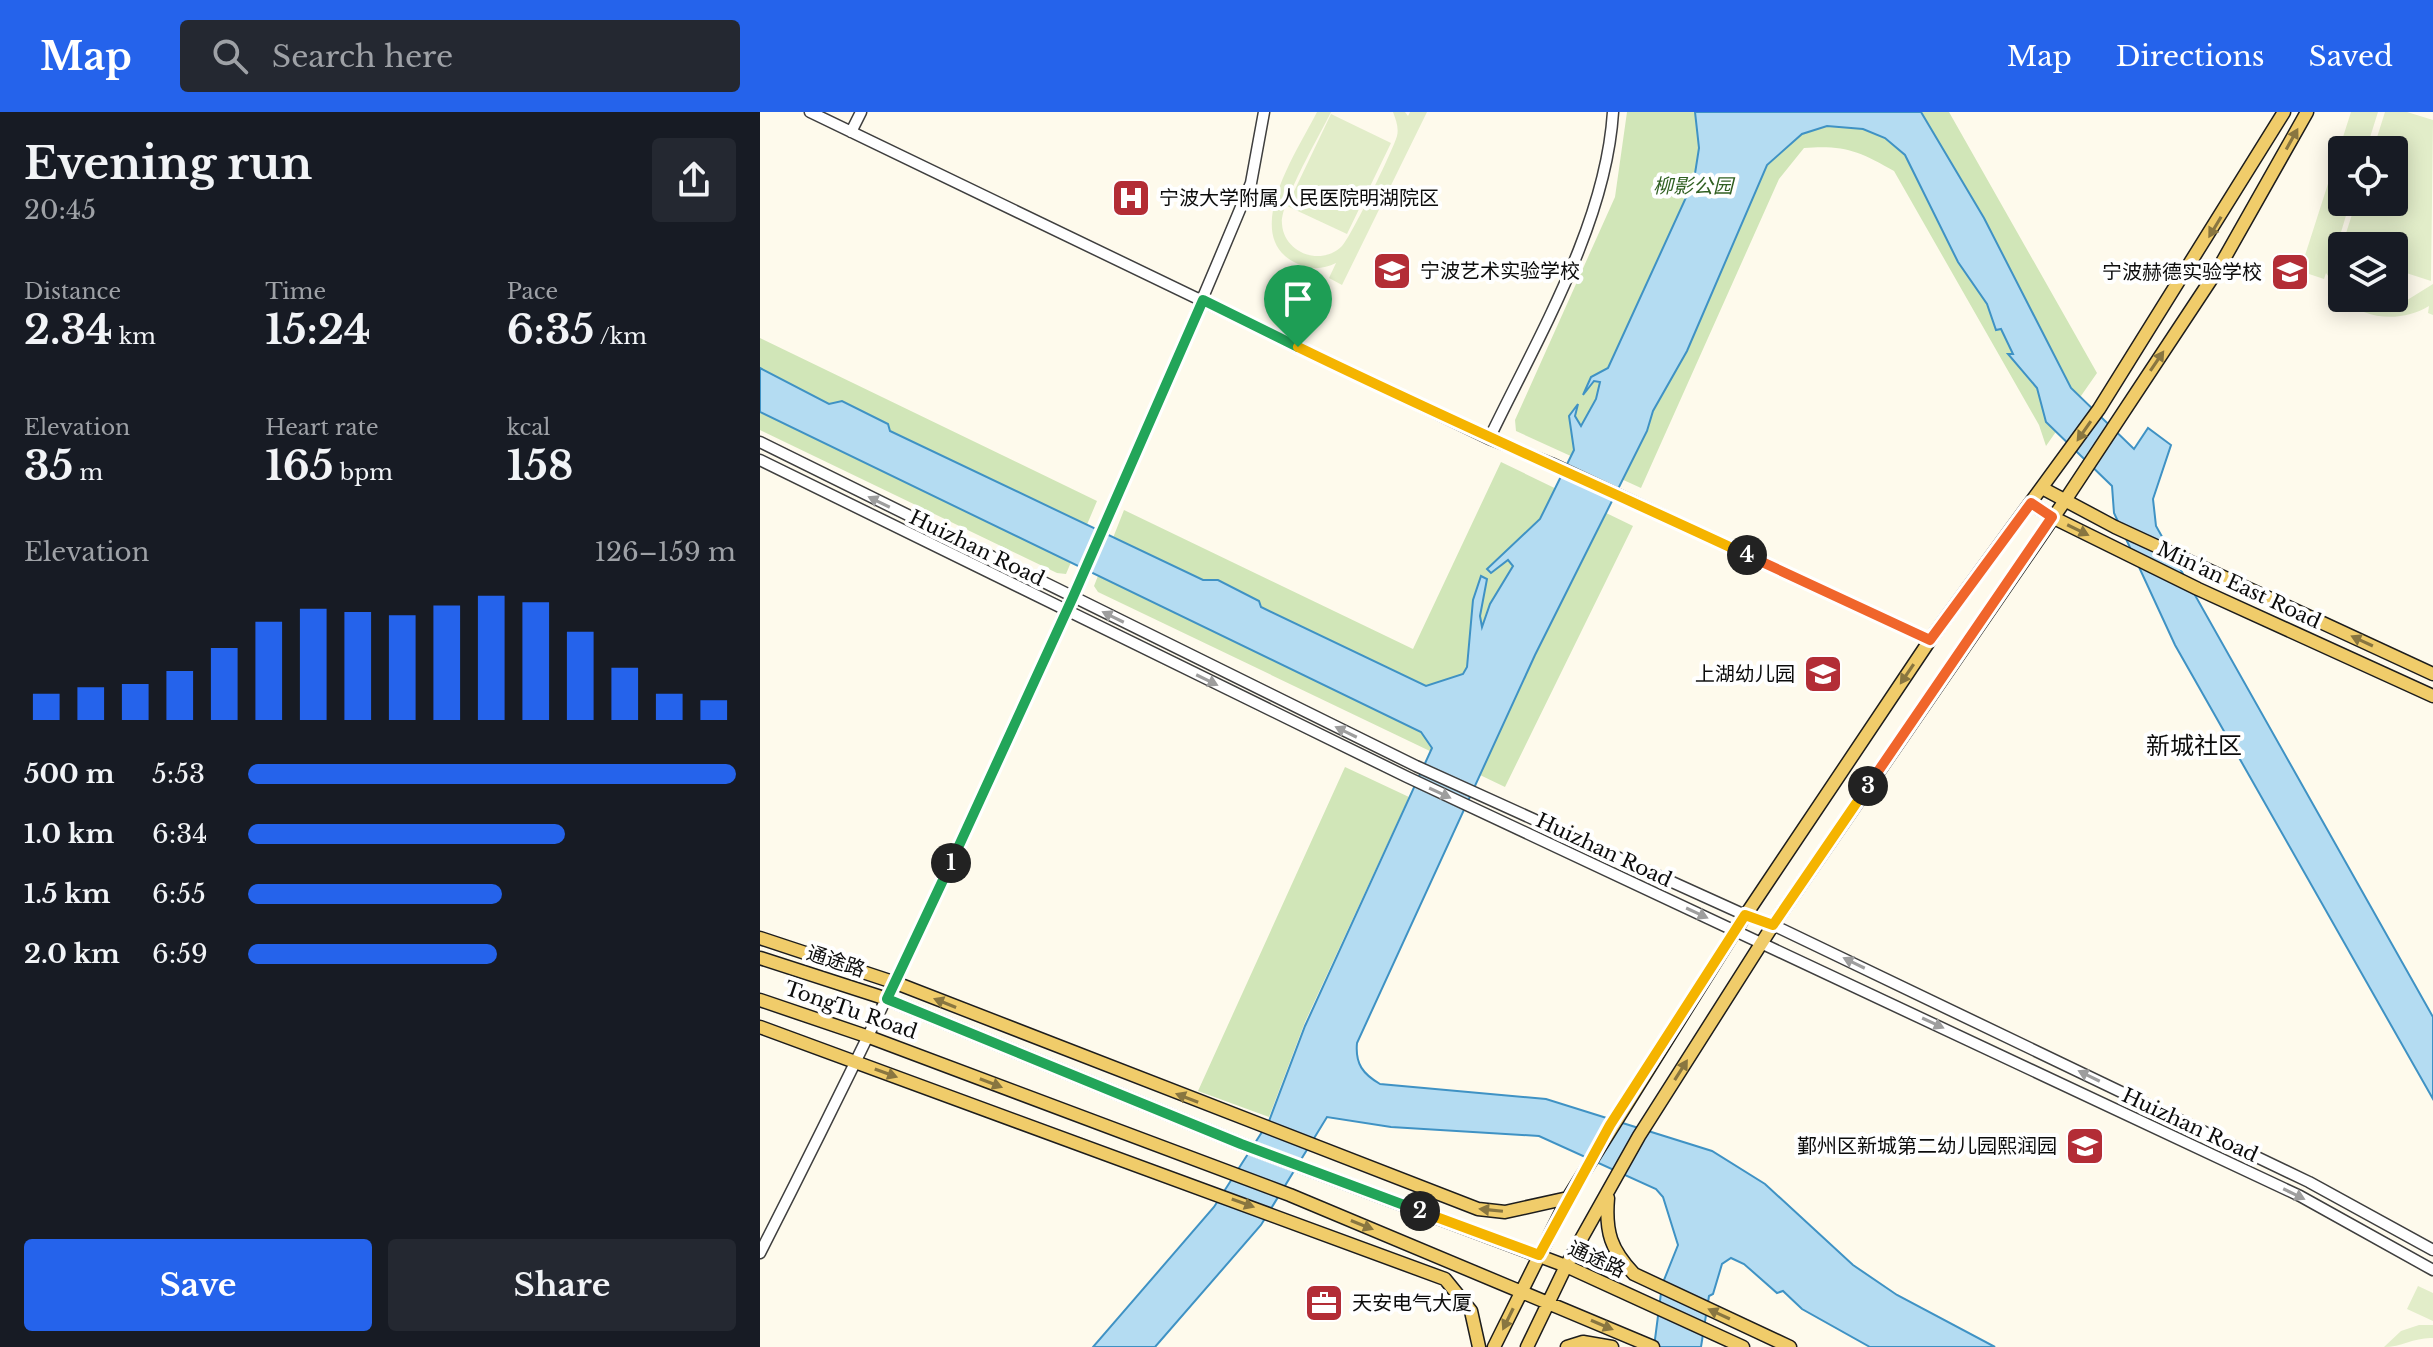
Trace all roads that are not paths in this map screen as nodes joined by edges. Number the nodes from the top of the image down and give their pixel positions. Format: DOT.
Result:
graph roads {
  1 [pos="810,112"];
  2 [pos="861,112"];
  3 [pos="1264,112"];
  4 [pos="1613,112"];
  5 [pos="2284,112"];
  6 [pos="2307,112"];
  7 [pos="851,132"];
  8 [pos="1203,300"];
  9 [pos="1489,439"];
  10 [pos="760,442"];
  11 [pos="760,460"];
  12 [pos="2042,488"];
  13 [pos="2064,502"];
  14 [pos="2031,503"];
  15 [pos="2052,517"];
  16 [pos="1073,597"];
  17 [pos="1066,612"];
  18 [pos="1930,640"];
  19 [pos="2433,674"];
  20 [pos="2433,696"];
  21 [pos="1745,915"];
  22 [pos="1773,925"];
  23 [pos="1735,931"];
  24 [pos="760,938"];
  25 [pos="1763,942"];
  26 [pos="760,958"];
  27 [pos="896,983"];
  28 [pos="887,999"];
  29 [pos="760,1000"];
  30 [pos="760,1027"];
  31 [pos="869,1037"];
  32 [pos="857,1062"];
  33 [pos="1608,1191"];
  34 [pos="1568,1198"];
  35 [pos="2433,1250"];
  36 [pos="760,1253"];
  37 [pos="1539,1255"];
  38 [pos="1566,1266"];
  39 [pos="2433,1270"];
  40 [pos="1522,1291"];
  41 [pos="1548,1302"];
  42 [pos="1647,1344"];
  43 [pos="1479,1347"];
  44 [pos="1494,1347"];
  45 [pos="1527,1347"];
  46 [pos="1567,1347"];
  47 [pos="1612,1347"];
  48 [pos="1743,1347"];
  49 [pos="1790,1347"];
  1 -- 7 [label="street"];
  2 -- 7 [label="street"];
  3 -- 8 [label="street"];
  4 -- 9 [label="street"];
  5 -- 12 [label="main road, one-way"];
  13 -- 6 [label="main road, one-way"];
  7 -- 8 [label="street"];
  8 -- 9 [label="street"];
  8 -- 16 [label="street"];
  9 -- 18 [label="street"];
  16 -- 10 [label="street, Huizhan Road, one-way"];
  11 -- 17 [label="street, Huizhan Road"];
  12 -- 13 [label="main road, Min'an East Road"];
  12 -- 14 [label="main road"];
  13 -- 15 [label="main road"];
  19 -- 13 [label="main road, Min'an East Road, one-way"];
  14 -- 15 [label="main road, Min'an East Road"];
  14 -- 18 [label="main road"];
  15 -- 20 [label="main road, Min'an East Road, one-way"];
  15 -- 22 [label="main road"];
  16 -- 17 [label="street"];
  21 -- 16 [label="street, Huizhan Road, one-way"];
  17 -- 23 [label="street, Huizhan Road, one-way"];
  17 -- 27 [label="street"];
  18 -- 21 [label="main road, one-way"];
  21 -- 22 [label="street, Huizhan Road"];
  21 -- 23 [label="main road"];
  22 -- 25 [label="main road"];
  35 -- 22 [label="street, Huizhan Road, one-way"];
  23 -- 25 [label="street, Huizhan Road"];
  23 -- 34 [label="main road"];
  24 -- 27 [label="main road"];
  33 -- 25 [label="main road, one-way"];
  25 -- 39 [label="street, Huizhan Road, one-way"];
  26 -- 28 [label="main road, 通途路"];
  27 -- 28 [label="street"];
  34 -- 27 [label="main road, one-way"];
  28 -- 31 [label="street"];
  28 -- 37 [label="main road, 通途路"];
  29 -- 31 [label="main road, TongTu Road"];
  30 -- 32 [label="main road"];
  31 -- 32 [label="street"];
  31 -- 40 [label="main road, TongTu Road, one-way"];
  32 -- 36 [label="street"];
  32 -- 43 [label="main road, one-way"];
  33 -- 38 [label="main road"];
  49 -- 33 [label="main road, one-way"];
  34 -- 37 [label="main road"];
  37 -- 38 [label="main road, 通途路"];
  37 -- 40 [label="main road"];
  38 -- 41 [label="main road"];
  38 -- 48 [label="main road, 通途路"];
  40 -- 41 [label="main road, TongTu Road"];
  40 -- 44 [label="main road, one-way"];
  41 -- 42 [label="main road, TongTu Road, one-way"];
  41 -- 45 [label="main road"];
  46 -- 47 [label="main road"];
}
